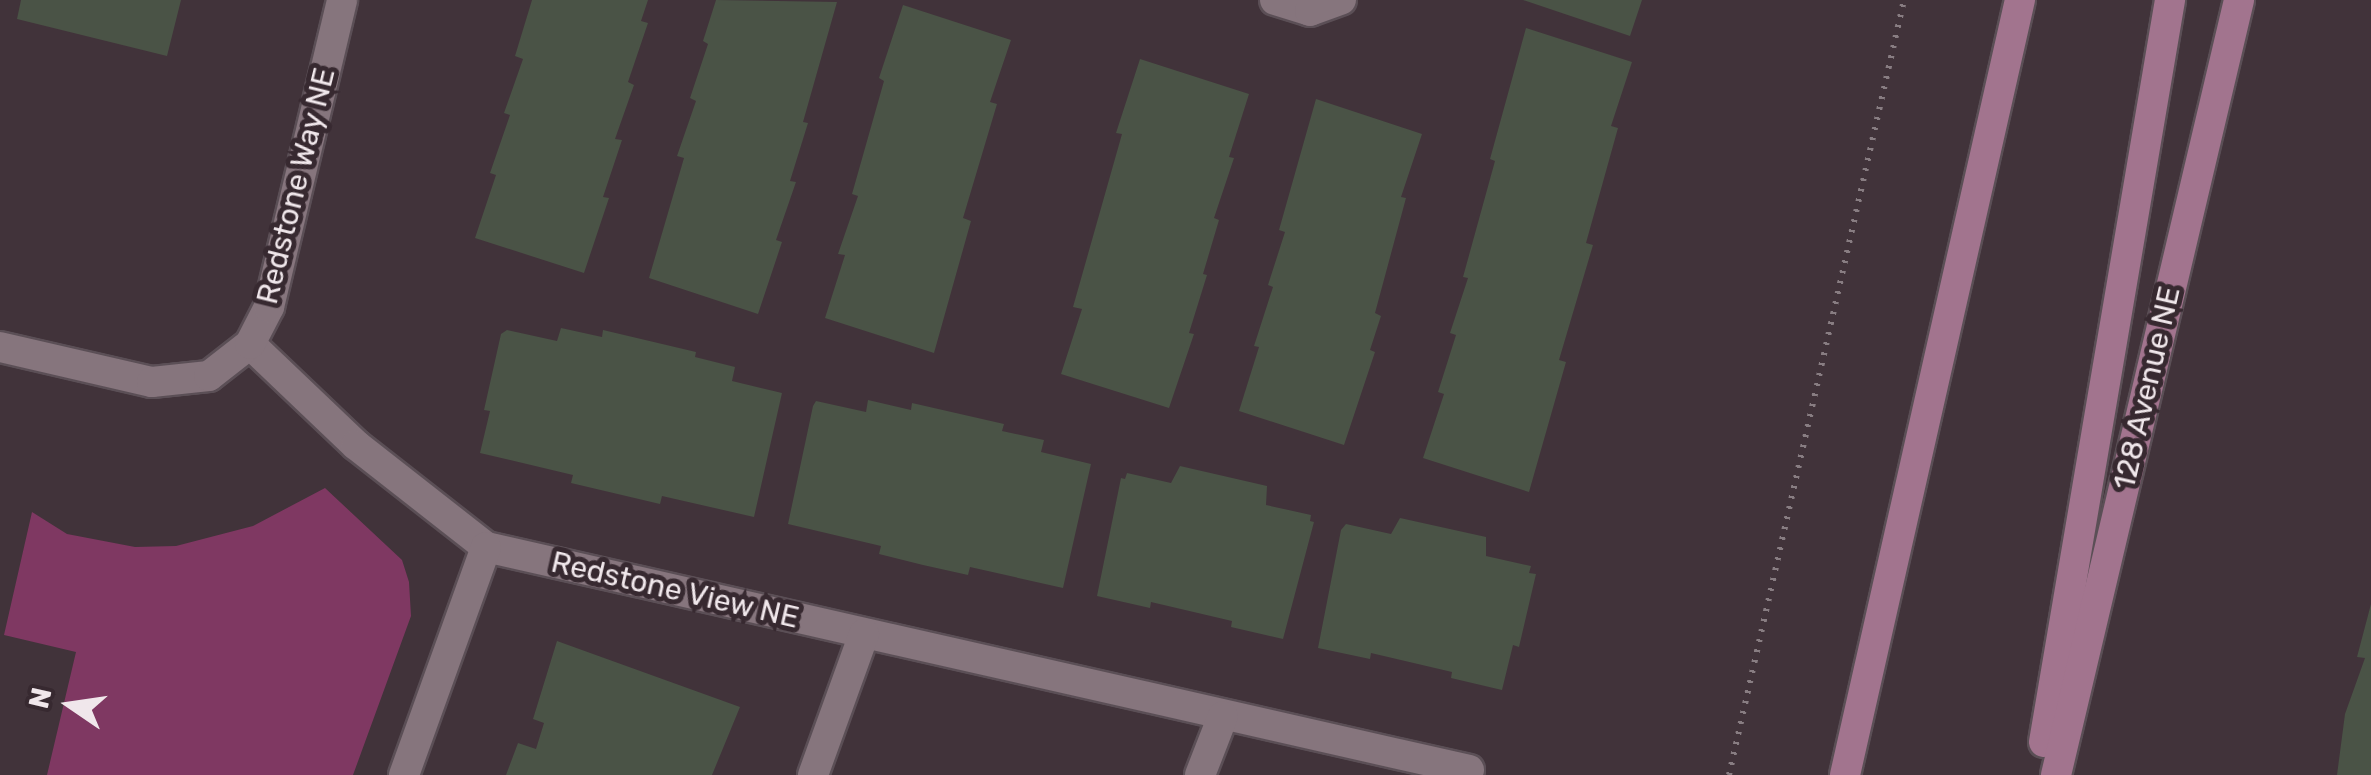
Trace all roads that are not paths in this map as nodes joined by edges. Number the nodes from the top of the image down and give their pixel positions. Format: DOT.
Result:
graph roads {
  1 [pos="342,0"];
  2 [pos="1275,0"];
  3 [pos="1341,0"];
  4 [pos="2020,0"];
  5 [pos="2170,0"];
  6 [pos="2239,0"];
  7 [pos="250,344"];
  8 [pos="0,347"];
  9 [pos="486,547"];
  10 [pos="864,634"];
  11 [pos="1222,716"];
  12 [pos="1469,770"];
  13 [pos="404,775"];
  14 [pos="814,775"];
  15 [pos="1200,775"];
  16 [pos="1845,775"];
  17 [pos="2039,775"];
  18 [pos="2056,775"];
  1 -- 7 [label="street, Redstone Way NE"];
  2 -- 3 [label="street"];
  4 -- 16 [label="main road"];
  5 -- 17 [label="main road"];
  6 -- 18 [label="main road, 128 Avenue NE"];
  7 -- 8 [label="street, Redstone Way NE"];
  7 -- 9 [label="street, Redstone View NE"];
  9 -- 10 [label="street, Redstone View NE"];
  9 -- 13 [label="street"];
  10 -- 11 [label="street, Redstone View NE"];
  10 -- 14 [label="street"];
  11 -- 12 [label="street, Redstone View NE"];
  11 -- 15 [label="street"];
}
